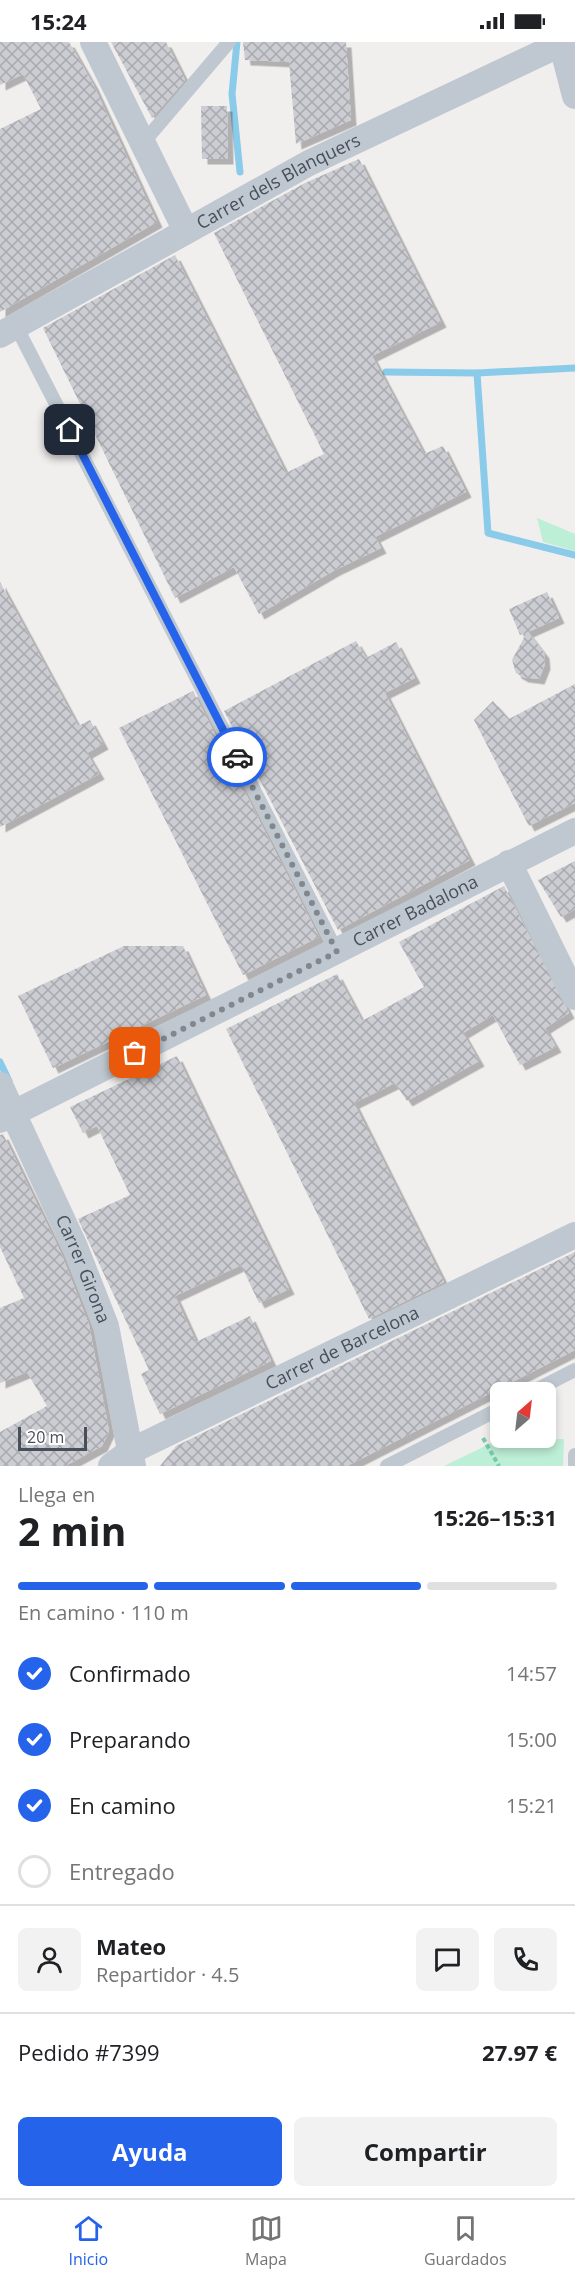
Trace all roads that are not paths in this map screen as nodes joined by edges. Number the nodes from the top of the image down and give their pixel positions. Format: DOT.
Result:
graph roads {
  1 [pos="93,42"];
  2 [pos="230,42"];
  3 [pos="563,43"];
  4 [pos="575,96"];
  5 [pos="142,144"];
  6 [pos="186,231"];
  7 [pos="8,330"];
  8 [pos="575,831"];
  9 [pos="509,864"];
  10 [pos="337,952"];
  11 [pos="575,997"];
  12 [pos="0,1084"];
  13 [pos="7,1117"];
  14 [pos="575,1235"];
  15 [pos="575,1370"];
  16 [pos="552,1382"];
  17 [pos="490,1414"];
  18 [pos="575,1455"];
  19 [pos="132,1458"];
  20 [pos="111,1466"];
  21 [pos="387,1466"];
  22 [pos="575,1466"];
  1 -- 5 [label="street"];
  2 -- 5 [label="lane"];
  3 -- 4 [label="street"];
  3 -- 6 [label="street, Carrer dels Blanquers"];
  5 -- 6 [label="street"];
  6 -- 7 [label="street, Carrer dels Blanquers"];
  7 -- 10 [label="lane"];
  8 -- 9 [label="street, Carrer Badalona"];
  9 -- 10 [label="street, Carrer Badalona"];
  9 -- 11 [label="street"];
  10 -- 13 [label="street, Carrer Badalona"];
  12 -- 13 [label="street, Carrer Girona"];
  13 -- 19 [label="street, Carrer Girona"];
  14 -- 19 [label="street, Carrer de Barcelona"];
  15 -- 16 [label="lane"];
  17 -- 21 [label="lane"];
  18 -- 22 [label="lane"];
  19 -- 20 [label="street, Carrer de Barcelona"];
}
